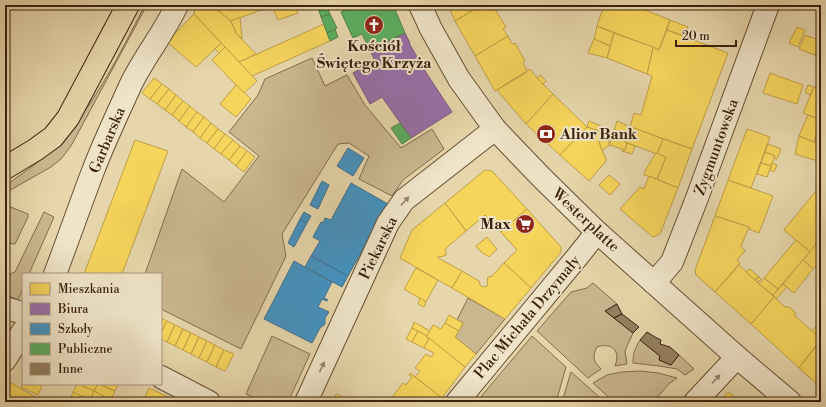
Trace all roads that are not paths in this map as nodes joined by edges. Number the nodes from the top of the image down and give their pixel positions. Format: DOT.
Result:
graph roads {
  1 [pos="128,5"];
  2 [pos="420,5"];
  3 [pos="768,5"];
  4 [pos="175,9"];
  5 [pos="495,128"];
  6 [pos="5,168"];
  7 [pos="597,232"];
  8 [pos="55,273"];
  9 [pos="654,283"];
  10 [pos="5,308"];
  11 [pos="22,313"];
  12 [pos="22,333"];
  13 [pos="737,357"];
  14 [pos="5,360"];
  15 [pos="162,378"];
  16 [pos="209,402"];
  17 [pos="306,402"];
  18 [pos="457,402"];
  19 [pos="695,402"];
  20 [pos="790,402"];
  1 -- 6 [label="main road"];
  2 -- 5 [label="street, Westerplatte"];
  3 -- 9 [label="street, Zygmuntowska"];
  4 -- 8 [label="street, Garbarska"];
  5 -- 7 [label="street, Westerplatte"];
  17 -- 5 [label="street, Piekarska, one-way"];
  7 -- 9 [label="street, Westerplatte"];
  7 -- 18 [label="street, Plac Michała Drzymały"];
  9 -- 13 [label="street, Westerplatte"];
  10 -- 11 [label="street"];
  12 -- 14 [label="street"];
  19 -- 13 [label="street, one-way"];
  13 -- 20 [label="street, Westerplatte"];
  15 -- 16 [label="street"];
}
